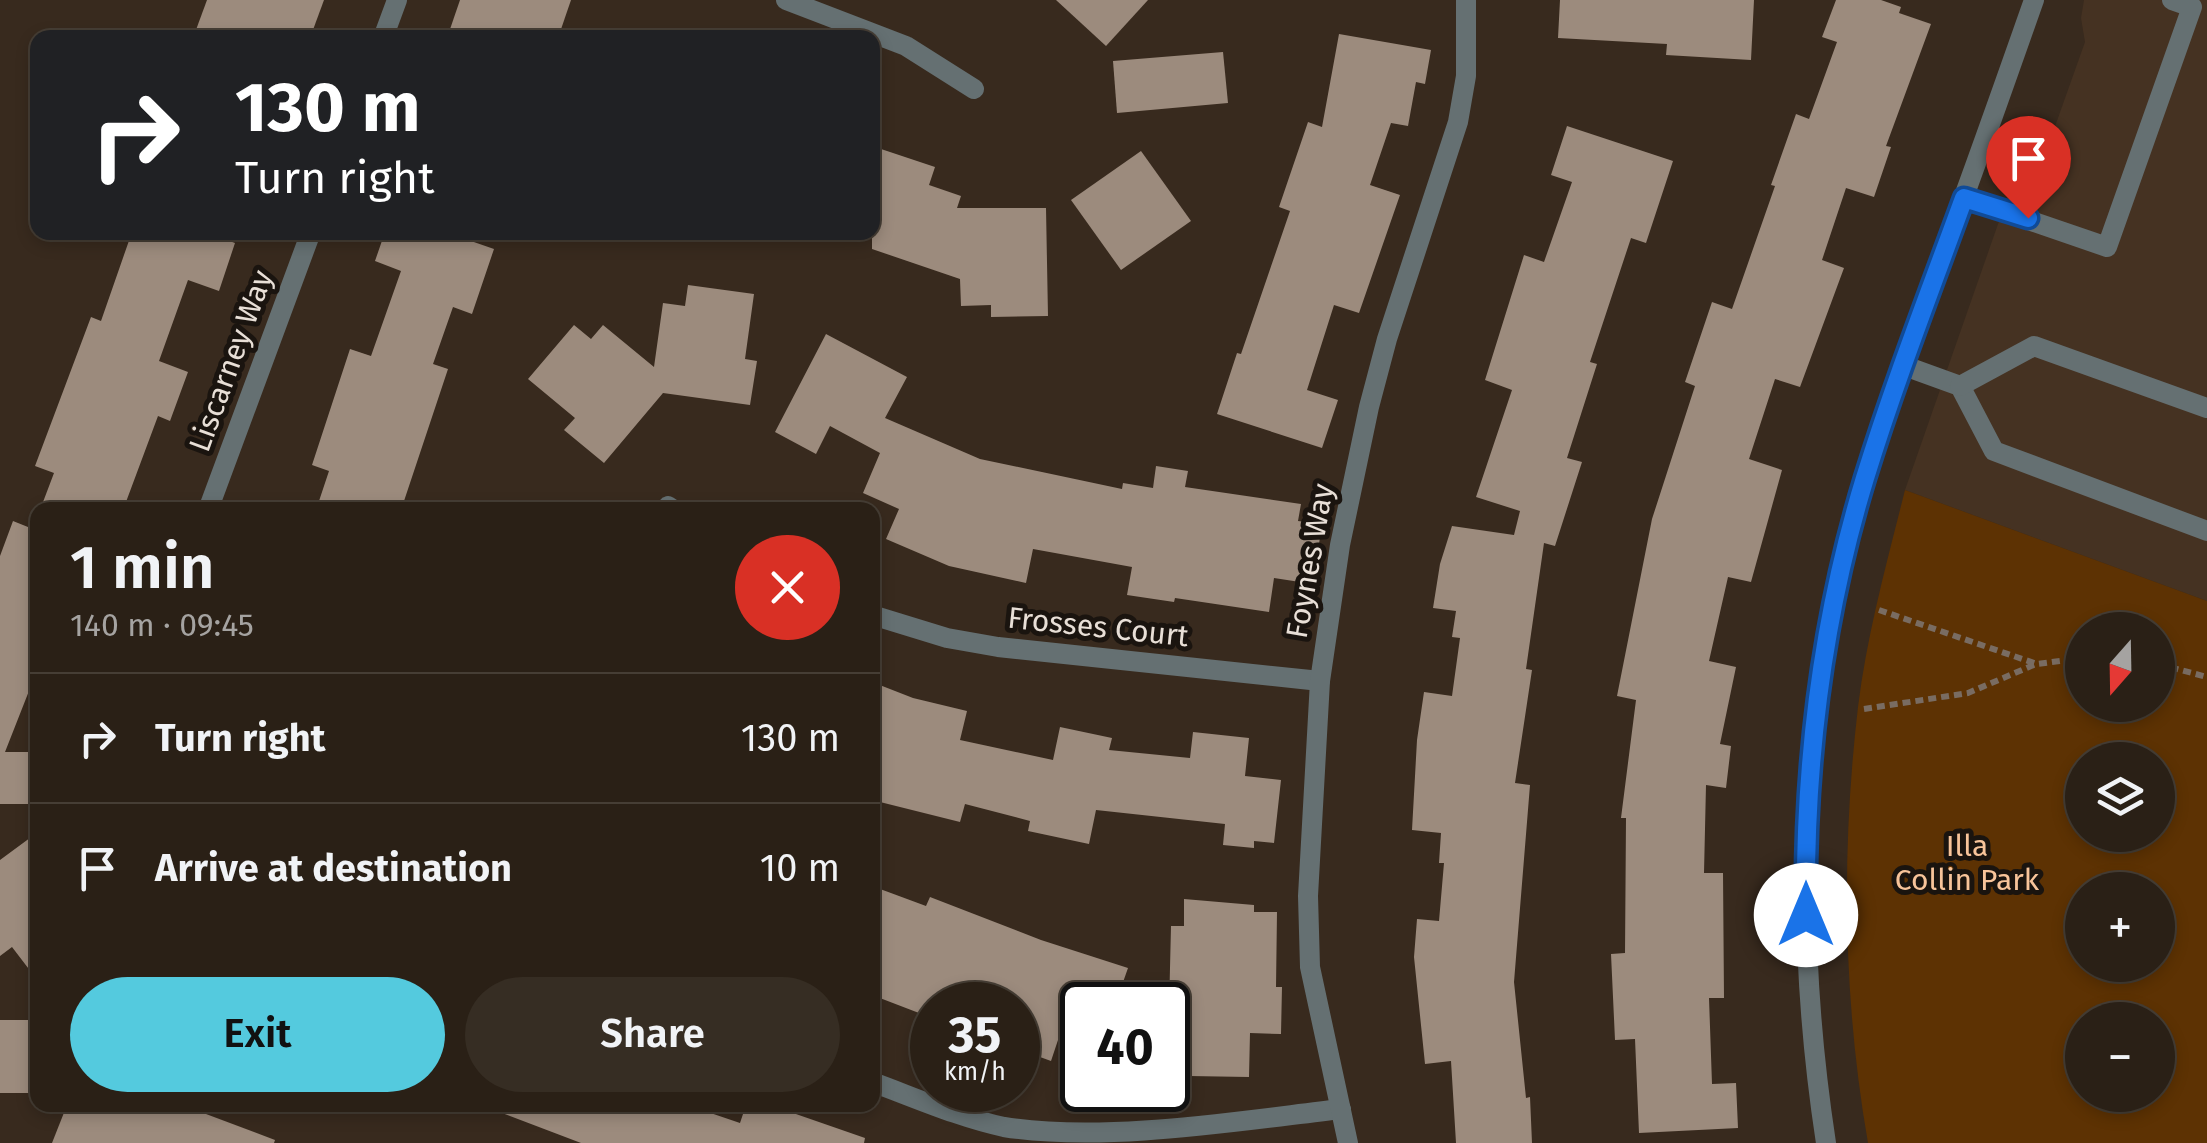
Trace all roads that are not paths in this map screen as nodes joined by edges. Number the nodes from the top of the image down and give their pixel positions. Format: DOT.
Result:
graph roads {
  1 [pos="398,0"];
  2 [pos="786,0"];
  3 [pos="1466,0"];
  4 [pos="2034,0"];
  5 [pos="2172,0"];
  6 [pos="387,30"];
  7 [pos="864,30"];
  8 [pos="880,36"];
  9 [pos="974,90"];
  10 [pos="1964,198"];
  11 [pos="308,240"];
  12 [pos="1902,365"];
  13 [pos="1960,386"];
  14 [pos="2207,408"];
  15 [pos="211,502"];
  16 [pos="2207,530"];
  17 [pos="880,617"];
  18 [pos="1320,681"];
  19 [pos="880,1085"];
  20 [pos="1341,1109"];
  21 [pos="1348,1143"];
  22 [pos="1826,1143"];
  1 -- 6 [label="street"];
  2 -- 7 [label="street"];
  3 -- 18 [label="street, Foynes Way"];
  4 -- 10 [label="street"];
  5 -- 10 [label="street"];
  8 -- 9 [label="street"];
  10 -- 12 [label="street"];
  11 -- 15 [label="street, Liscarney Way"];
  12 -- 13 [label="street"];
  12 -- 22 [label="street"];
  13 -- 14 [label="street"];
  13 -- 16 [label="street"];
  17 -- 18 [label="street, Frosses Court"];
  18 -- 20 [label="street, Foynes Way"];
  19 -- 20 [label="street"];
  20 -- 21 [label="street, Foynes Way"];
}
